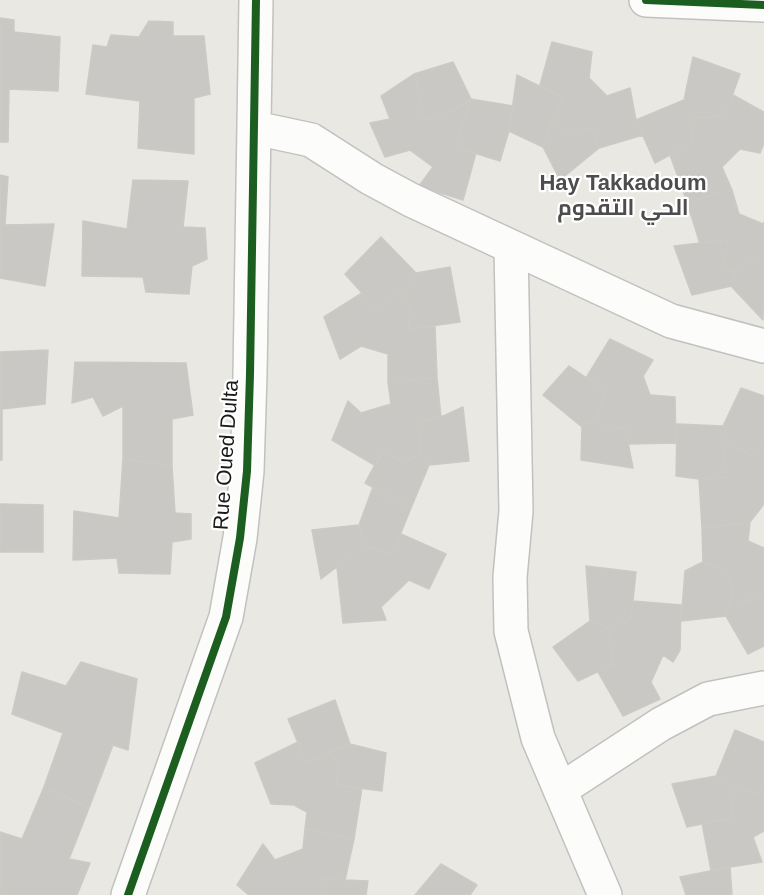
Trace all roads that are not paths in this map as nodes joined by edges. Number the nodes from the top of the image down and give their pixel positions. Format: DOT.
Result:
graph roads {
  1 [pos="256,0"];
  2 [pos="646,0"];
  3 [pos="764,5"];
  4 [pos="255,128"];
  5 [pos="511,247"];
  6 [pos="764,346"];
  7 [pos="764,688"];
  8 [pos="560,790"];
  9 [pos="128,895"];
  10 [pos="605,895"];
  1 -- 4 [label="street, Rue Oued Dulta"];
  2 -- 3 [label="street"];
  4 -- 5 [label="street"];
  4 -- 9 [label="street, Rue Oued Dulta"];
  5 -- 6 [label="street"];
  5 -- 8 [label="street"];
  7 -- 8 [label="street"];
  8 -- 10 [label="street"];
}
